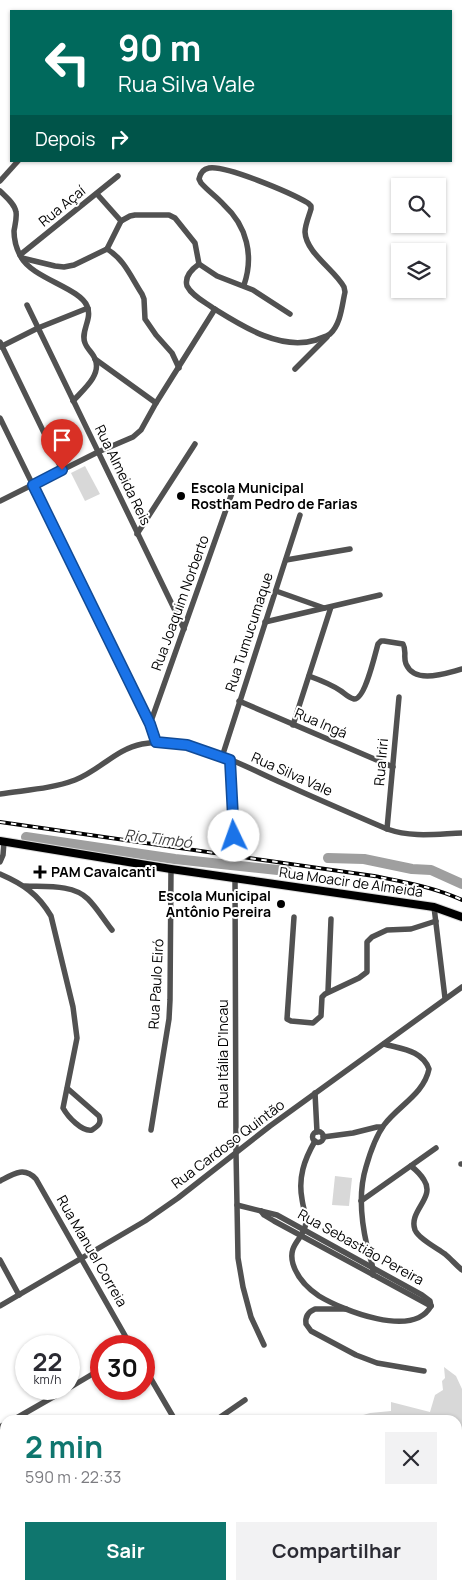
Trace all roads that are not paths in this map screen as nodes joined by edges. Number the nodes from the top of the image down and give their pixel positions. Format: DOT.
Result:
graph roads {
  1 [pos="17,162"];
  2 [pos="118,176"];
  3 [pos="0,181"];
  4 [pos="0,191"];
  5 [pos="97,194"];
  6 [pos="121,221"];
  7 [pos="107,248"];
  8 [pos="21,257"];
  9 [pos="199,264"];
  10 [pos="244,285"];
  11 [pos="27,305"];
  12 [pos="88,308"];
  13 [pos="215,309"];
  14 [pos="290,314"];
  15 [pos="38,328"];
  16 [pos="328,336"];
  17 [pos="1,345"];
  18 [pos="95,359"];
  19 [pos="179,368"];
  20 [pos="296,370"];
  21 [pos="73,401"];
  22 [pos="156,403"];
  23 [pos="0,418"];
  24 [pos="195,444"];
  25 [pos="98,452"];
  26 [pos="62,470"];
  27 [pos="33,485"];
  28 [pos="233,490"];
  29 [pos="0,502"];
  30 [pos="300,515"];
  31 [pos="137,534"];
  32 [pos="350,549"];
  33 [pos="286,560"];
  34 [pos="276,591"];
  35 [pos="380,595"];
  36 [pos="327,608"];
  37 [pos="265,622"];
  38 [pos="184,629"];
  39 [pos="462,670"];
  40 [pos="309,676"];
  41 [pos="399,697"];
  42 [pos="239,701"];
  43 [pos="150,724"];
  44 [pos="293,725"];
  45 [pos="156,742"];
  46 [pos="222,757"];
  47 [pos="230,760"];
  48 [pos="393,767"];
  49 [pos="0,794"];
  50 [pos="387,829"];
  51 [pos="462,833"];
  52 [pos="234,836"];
  53 [pos="2,842"];
  54 [pos="0,862"];
  55 [pos="171,869"];
  56 [pos="0,874"];
  57 [pos="235,878"];
  58 [pos="25,886"];
  59 [pos="434,907"];
  60 [pos="294,917"];
  61 [pos="462,917"];
  62 [pos="331,919"];
  63 [pos="436,921"];
  64 [pos="112,930"];
  65 [pos="462,987"];
  66 [pos="328,991"];
  67 [pos="446,998"];
  68 [pos="384,1044"];
  69 [pos="67,1088"];
  70 [pos="316,1093"];
  71 [pos="382,1127"];
  72 [pos="151,1130"];
  73 [pos="317,1132"];
  74 [pos="323,1137"];
  75 [pos="315,1142"];
  76 [pos="436,1148"];
  77 [pos="236,1152"];
  78 [pos="411,1166"];
  79 [pos="0,1182"];
  80 [pos="361,1201"];
  81 [pos="237,1204"];
  82 [pos="302,1233"];
  83 [pos="82,1258"];
  84 [pos="0,1260"];
  85 [pos="374,1268"];
  86 [pos="462,1270"];
  87 [pos="373,1275"];
  88 [pos="19,1294"];
  89 [pos="0,1306"];
  90 [pos="431,1306"];
  91 [pos="347,1309"];
  92 [pos="125,1335"];
  93 [pos="264,1345"];
  94 [pos="424,1371"];
  95 [pos="155,1386"];
  96 [pos="47,1400"];
  97 [pos="245,1400"];
  98 [pos="22,1415"];
  99 [pos="172,1415"];
  100 [pos="223,1415"];
  1 -- 3 [label="street"];
  2 -- 5 [label="street, Rua Açaí"];
  4 -- 8 [label="street"];
  5 -- 6 [label="street"];
  5 -- 8 [label="street, Rua Açaí"];
  6 -- 7 [label="street"];
  6 -- 9 [label="street"];
  7 -- 8 [label="street"];
  7 -- 19 [label="street"];
  8 -- 12 [label="street"];
  9 -- 10 [label="street"];
  9 -- 13 [label="street"];
  10 -- 14 [label="street"];
  10 -- 16 [label="street"];
  11 -- 15 [label="street, Rua Almeida Reis"];
  12 -- 15 [label="street"];
  12 -- 18 [label="street"];
  13 -- 16 [label="street"];
  13 -- 19 [label="street"];
  15 -- 17 [label="street"];
  15 -- 21 [label="street, Rua Almeida Reis"];
  16 -- 20 [label="street"];
  17 -- 26 [label="street"];
  18 -- 21 [label="street"];
  18 -- 22 [label="street"];
  19 -- 22 [label="street"];
  21 -- 25 [label="street, Rua Almeida Reis"];
  22 -- 25 [label="street"];
  23 -- 27 [label="street"];
  24 -- 31 [label="street"];
  25 -- 26 [label="street"];
  25 -- 31 [label="street, Rua Almeida Reis"];
  26 -- 27 [label="street"];
  27 -- 29 [label="street"];
  27 -- 43 [label="street"];
  28 -- 38 [label="street, Rua Joaquim Norberto"];
  30 -- 33 [label="street, Rua Tumucumaque"];
  31 -- 38 [label="street, Rua Almeida Reis"];
  32 -- 33 [label="street"];
  33 -- 34 [label="street, Rua Tumucumaque"];
  34 -- 36 [label="street"];
  34 -- 37 [label="street, Rua Tumucumaque"];
  35 -- 36 [label="street"];
  36 -- 37 [label="street"];
  36 -- 40 [label="street"];
  37 -- 42 [label="street, Rua Tumucumaque"];
  38 -- 43 [label="street, Rua Joaquim Norberto"];
  39 -- 40 [label="street"];
  40 -- 44 [label="street"];
  41 -- 48 [label="street, Rua Iriri"];
  42 -- 44 [label="street, Rua Ingá"];
  42 -- 46 [label="street, Rua Tumucumaque"];
  43 -- 45 [label="street"];
  44 -- 48 [label="street, Rua Ingá"];
  45 -- 46 [label="street, Rua Silva Vale"];
  45 -- 49 [label="street, Rua Silva Vale"];
  46 -- 47 [label="street, Rua Silva Vale"];
  47 -- 50 [label="street, Rua Silva Vale"];
  47 -- 52 [label="street"];
  48 -- 50 [label="street, Rua Iriri"];
  50 -- 51 [label="street, Rua Silva Vale"];
  53 -- 54 [label="street"];
  53 -- 55 [label="main road, Rua Moacir de Almeida"];
  55 -- 57 [label="main road, Rua Moacir de Almeida"];
  55 -- 72 [label="street, Rua Paulo Eiró"];
  56 -- 58 [label="street"];
  57 -- 59 [label="main road, Rua Moacir de Almeida"];
  57 -- 77 [label="street, Rua Itália D'Incau"];
  58 -- 64 [label="street"];
  58 -- 69 [label="street"];
  59 -- 61 [label="main road, Rua Moacir de Almeida"];
  59 -- 63 [label="street"];
  60 -- 66 [label="street"];
  62 -- 66 [label="street"];
  63 -- 66 [label="street"];
  63 -- 67 [label="street"];
  65 -- 67 [label="street, Rua Cardoso Quintão"];
  67 -- 68 [label="street, Rua Cardoso Quintão"];
  68 -- 70 [label="street, Rua Cardoso Quintão"];
  68 -- 71 [label="street"];
  69 -- 69 [label="street"];
  70 -- 73 [label="street"];
  70 -- 77 [label="street, Rua Cardoso Quintão"];
  71 -- 74 [label="street"];
  71 -- 80 [label="street"];
  73 -- 74 [label="street"];
  73 -- 75 [label="street"];
  74 -- 75 [label="street"];
  75 -- 82 [label="street"];
  76 -- 78 [label="street"];
  77 -- 81 [label="street, Rua Itália D'Incau"];
  77 -- 83 [label="street, Rua Cardoso Quintão"];
  78 -- 80 [label="street"];
  78 -- 86 [label="street"];
  79 -- 83 [label="street, Rua Manuel Correia"];
  80 -- 85 [label="street"];
  81 -- 82 [label="street, Rua Sebastião Pereira"];
  81 -- 93 [label="street, Rua Itália D'Incau"];
  82 -- 85 [label="street, Rua Sebastião Pereira"];
  82 -- 87 [label="street, Rua Sebastião Pereira"];
  82 -- 91 [label="street"];
  83 -- 88 [label="street, Rua Cardoso Quintão"];
  83 -- 92 [label="street, Rua Manuel Correia"];
  84 -- 88 [label="street"];
  85 -- 87 [label="street"];
  85 -- 90 [label="street, Rua Sebastião Pereira"];
  87 -- 90 [label="street, Rua Sebastião Pereira"];
  88 -- 89 [label="street, Rua Cardoso Quintão"];
  90 -- 91 [label="street"];
  91 -- 94 [label="street"];
  95 -- 99 [label="street"];
  96 -- 98 [label="street"];
  97 -- 100 [label="street"];
}
